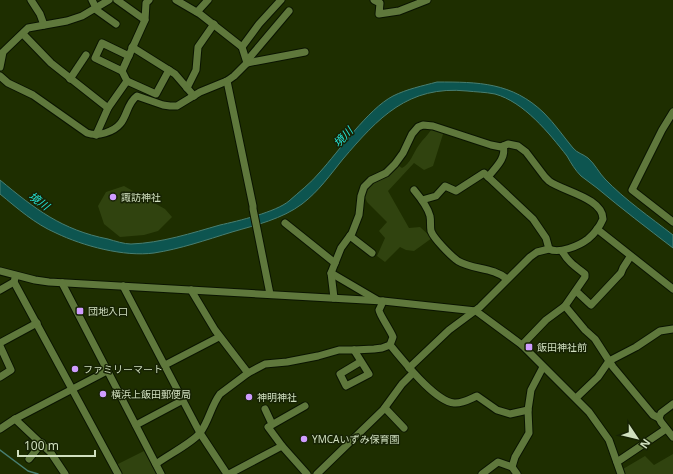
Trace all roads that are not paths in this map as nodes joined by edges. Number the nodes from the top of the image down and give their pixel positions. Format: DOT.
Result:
graph roads {
  1 [pos="32,0"];
  2 [pos="92,0"];
  3 [pos="109,0"];
  4 [pos="117,0"];
  5 [pos="149,0"];
  6 [pos="176,0"];
  7 [pos="208,0"];
  8 [pos="281,0"];
  9 [pos="374,0"];
  10 [pos="426,0"];
  11 [pos="96,8"];
  12 [pos="289,11"];
  13 [pos="197,12"];
  14 [pos="145,20"];
  15 [pos="116,24"];
  16 [pos="214,24"];
  17 [pos="44,25"];
  18 [pos="23,34"];
  19 [pos="132,47"];
  20 [pos="242,47"];
  21 [pos="1,51"];
  22 [pos="306,52"];
  23 [pos="86,55"];
  24 [pos="128,56"];
  25 [pos="247,63"];
  26 [pos="0,67"];
  27 [pos="169,70"];
  28 [pos="122,71"];
  29 [pos="0,76"];
  30 [pos="70,79"];
  31 [pos="127,81"];
  32 [pos="227,82"];
  33 [pos="187,88"];
  34 [pos="194,96"];
  35 [pos="108,108"];
  36 [pos="673,112"];
  37 [pos="96,135"];
  38 [pos="503,146"];
  39 [pos="488,177"];
  40 [pos="414,190"];
  41 [pos="422,200"];
  42 [pos="673,222"];
  43 [pos="285,224"];
  44 [pos="597,229"];
  45 [pos="350,236"];
  46 [pos="549,249"];
  47 [pos="562,251"];
  48 [pos="372,253"];
  49 [pos="630,257"];
  50 [pos="334,263"];
  51 [pos="0,271"];
  52 [pos="331,273"];
  53 [pos="15,279"];
  54 [pos="507,279"];
  55 [pos="62,283"];
  56 [pos="123,286"];
  57 [pos="673,289"];
  58 [pos="0,290"];
  59 [pos="191,290"];
  60 [pos="576,291"];
  61 [pos="270,294"];
  62 [pos="334,298"];
  63 [pos="381,301"];
  64 [pos="565,306"];
  65 [pos="476,311"];
  66 [pos="37,323"];
  67 [pos="673,329"];
  68 [pos="219,336"];
  69 [pos="0,343"];
  70 [pos="390,345"];
  71 [pos="522,345"];
  72 [pos="0,346"];
  73 [pos="354,350"];
  74 [pos="609,361"];
  75 [pos="360,362"];
  76 [pos="165,365"];
  77 [pos="543,367"];
  78 [pos="411,370"];
  79 [pos="107,372"];
  80 [pos="248,373"];
  81 [pos="0,377"];
  82 [pos="72,389"];
  83 [pos="576,398"];
  84 [pos="183,400"];
  85 [pos="673,404"];
  86 [pos="305,406"];
  87 [pos="265,408"];
  88 [pos="385,408"];
  89 [pos="528,410"];
  90 [pos="659,418"];
  91 [pos="15,419"];
  92 [pos="272,424"];
  93 [pos="136,425"];
  94 [pos="404,428"];
  95 [pos="0,429"];
  96 [pos="666,429"];
  97 [pos="200,433"];
  98 [pos="673,437"];
  99 [pos="42,444"];
  100 [pos="282,446"];
  101 [pos="29,458"];
  102 [pos="617,462"];
  103 [pos="156,464"];
  104 [pos="512,467"];
  105 [pos="66,474"];
  106 [pos="118,474"];
  107 [pos="162,474"];
  108 [pos="228,474"];
  109 [pos="307,474"];
  110 [pos="317,474"];
  111 [pos="482,474"];
  112 [pos="517,474"];
  113 [pos="621,474"];
  1 -- 17 [label="street"];
  2 -- 11 [label="street"];
  3 -- 11 [label="street"];
  4 -- 14 [label="street"];
  5 -- 14 [label="street"];
  6 -- 13 [label="street"];
  7 -- 13 [label="street"];
  8 -- 20 [label="street"];
  9 -- 10 [label="street"];
  11 -- 15 [label="street"];
  11 -- 17 [label="street"];
  12 -- 25 [label="street"];
  13 -- 16 [label="street"];
  14 -- 19 [label="street"];
  16 -- 20 [label="street"];
  16 -- 33 [label="street"];
  17 -- 18 [label="street"];
  18 -- 21 [label="street"];
  18 -- 30 [label="street"];
  19 -- 24 [label="street"];
  19 -- 27 [label="street"];
  20 -- 25 [label="street"];
  21 -- 26 [label="street"];
  22 -- 25 [label="street"];
  23 -- 30 [label="street"];
  24 -- 28 [label="street"];
  24 -- 28 [label="street"];
  25 -- 32 [label="street"];
  27 -- 31 [label="street"];
  27 -- 33 [label="street"];
  28 -- 31 [label="street"];
  29 -- 37 [label="street"];
  30 -- 35 [label="street"];
  31 -- 35 [label="street"];
  32 -- 34 [label="street"];
  32 -- 61 [label="street"];
  33 -- 34 [label="street"];
  34 -- 37 [label="street"];
  35 -- 37 [label="street"];
  36 -- 42 [label="street"];
  38 -- 39 [label="street"];
  38 -- 44 [label="street"];
  38 -- 45 [label="street"];
  39 -- 41 [label="street"];
  39 -- 46 [label="street"];
  40 -- 41 [label="street"];
  41 -- 54 [label="street"];
  43 -- 50 [label="street"];
  44 -- 47 [label="street"];
  44 -- 49 [label="street"];
  45 -- 48 [label="street"];
  45 -- 50 [label="street"];
  46 -- 47 [label="street"];
  46 -- 54 [label="street"];
  47 -- 60 [label="street"];
  49 -- 57 [label="street"];
  49 -- 60 [label="street"];
  50 -- 52 [label="street"];
  51 -- 53 [label="street"];
  52 -- 62 [label="street"];
  52 -- 63 [label="street"];
  53 -- 55 [label="street"];
  53 -- 58 [label="street"];
  53 -- 66 [label="street"];
  54 -- 65 [label="street"];
  55 -- 56 [label="street"];
  55 -- 79 [label="street"];
  56 -- 59 [label="street"];
  56 -- 76 [label="street"];
  59 -- 61 [label="street"];
  59 -- 68 [label="street"];
  60 -- 64 [label="street"];
  61 -- 62 [label="street"];
  62 -- 63 [label="street"];
  63 -- 65 [label="street"];
  63 -- 70 [label="street"];
  64 -- 71 [label="street"];
  64 -- 74 [label="street"];
  65 -- 71 [label="street"];
  65 -- 78 [label="street"];
  66 -- 69 [label="street"];
  66 -- 82 [label="street"];
  67 -- 74 [label="street"];
  68 -- 76 [label="street"];
  68 -- 80 [label="street"];
  70 -- 73 [label="street"];
  70 -- 78 [label="street"];
  71 -- 77 [label="street"];
  72 -- 81 [label="street"];
  73 -- 75 [label="street"];
  73 -- 80 [label="street"];
  74 -- 83 [label="street"];
  74 -- 90 [label="street"];
  76 -- 84 [label="street"];
  77 -- 83 [label="street"];
  77 -- 89 [label="street"];
  78 -- 88 [label="street"];
  78 -- 89 [label="street"];
  79 -- 82 [label="street"];
  79 -- 93 [label="street"];
  80 -- 97 [label="street"];
  82 -- 91 [label="street"];
  82 -- 106 [label="street"];
  83 -- 102 [label="street"];
  84 -- 93 [label="street"];
  84 -- 97 [label="street"];
  85 -- 90 [label="street"];
  86 -- 92 [label="street"];
  87 -- 92 [label="street"];
  88 -- 94 [label="street"];
  88 -- 110 [label="street"];
  89 -- 104 [label="street"];
  90 -- 96 [label="street"];
  91 -- 95 [label="street"];
  91 -- 99 [label="street"];
  92 -- 100 [label="street"];
  93 -- 103 [label="street"];
  96 -- 98 [label="street"];
  96 -- 102 [label="street"];
  97 -- 103 [label="street"];
  97 -- 108 [label="street"];
  99 -- 101 [label="street"];
  99 -- 105 [label="street"];
  100 -- 108 [label="street"];
  100 -- 109 [label="street"];
  102 -- 113 [label="street"];
  103 -- 107 [label="street"];
  104 -- 111 [label="street"];
  104 -- 112 [label="street"];
}
